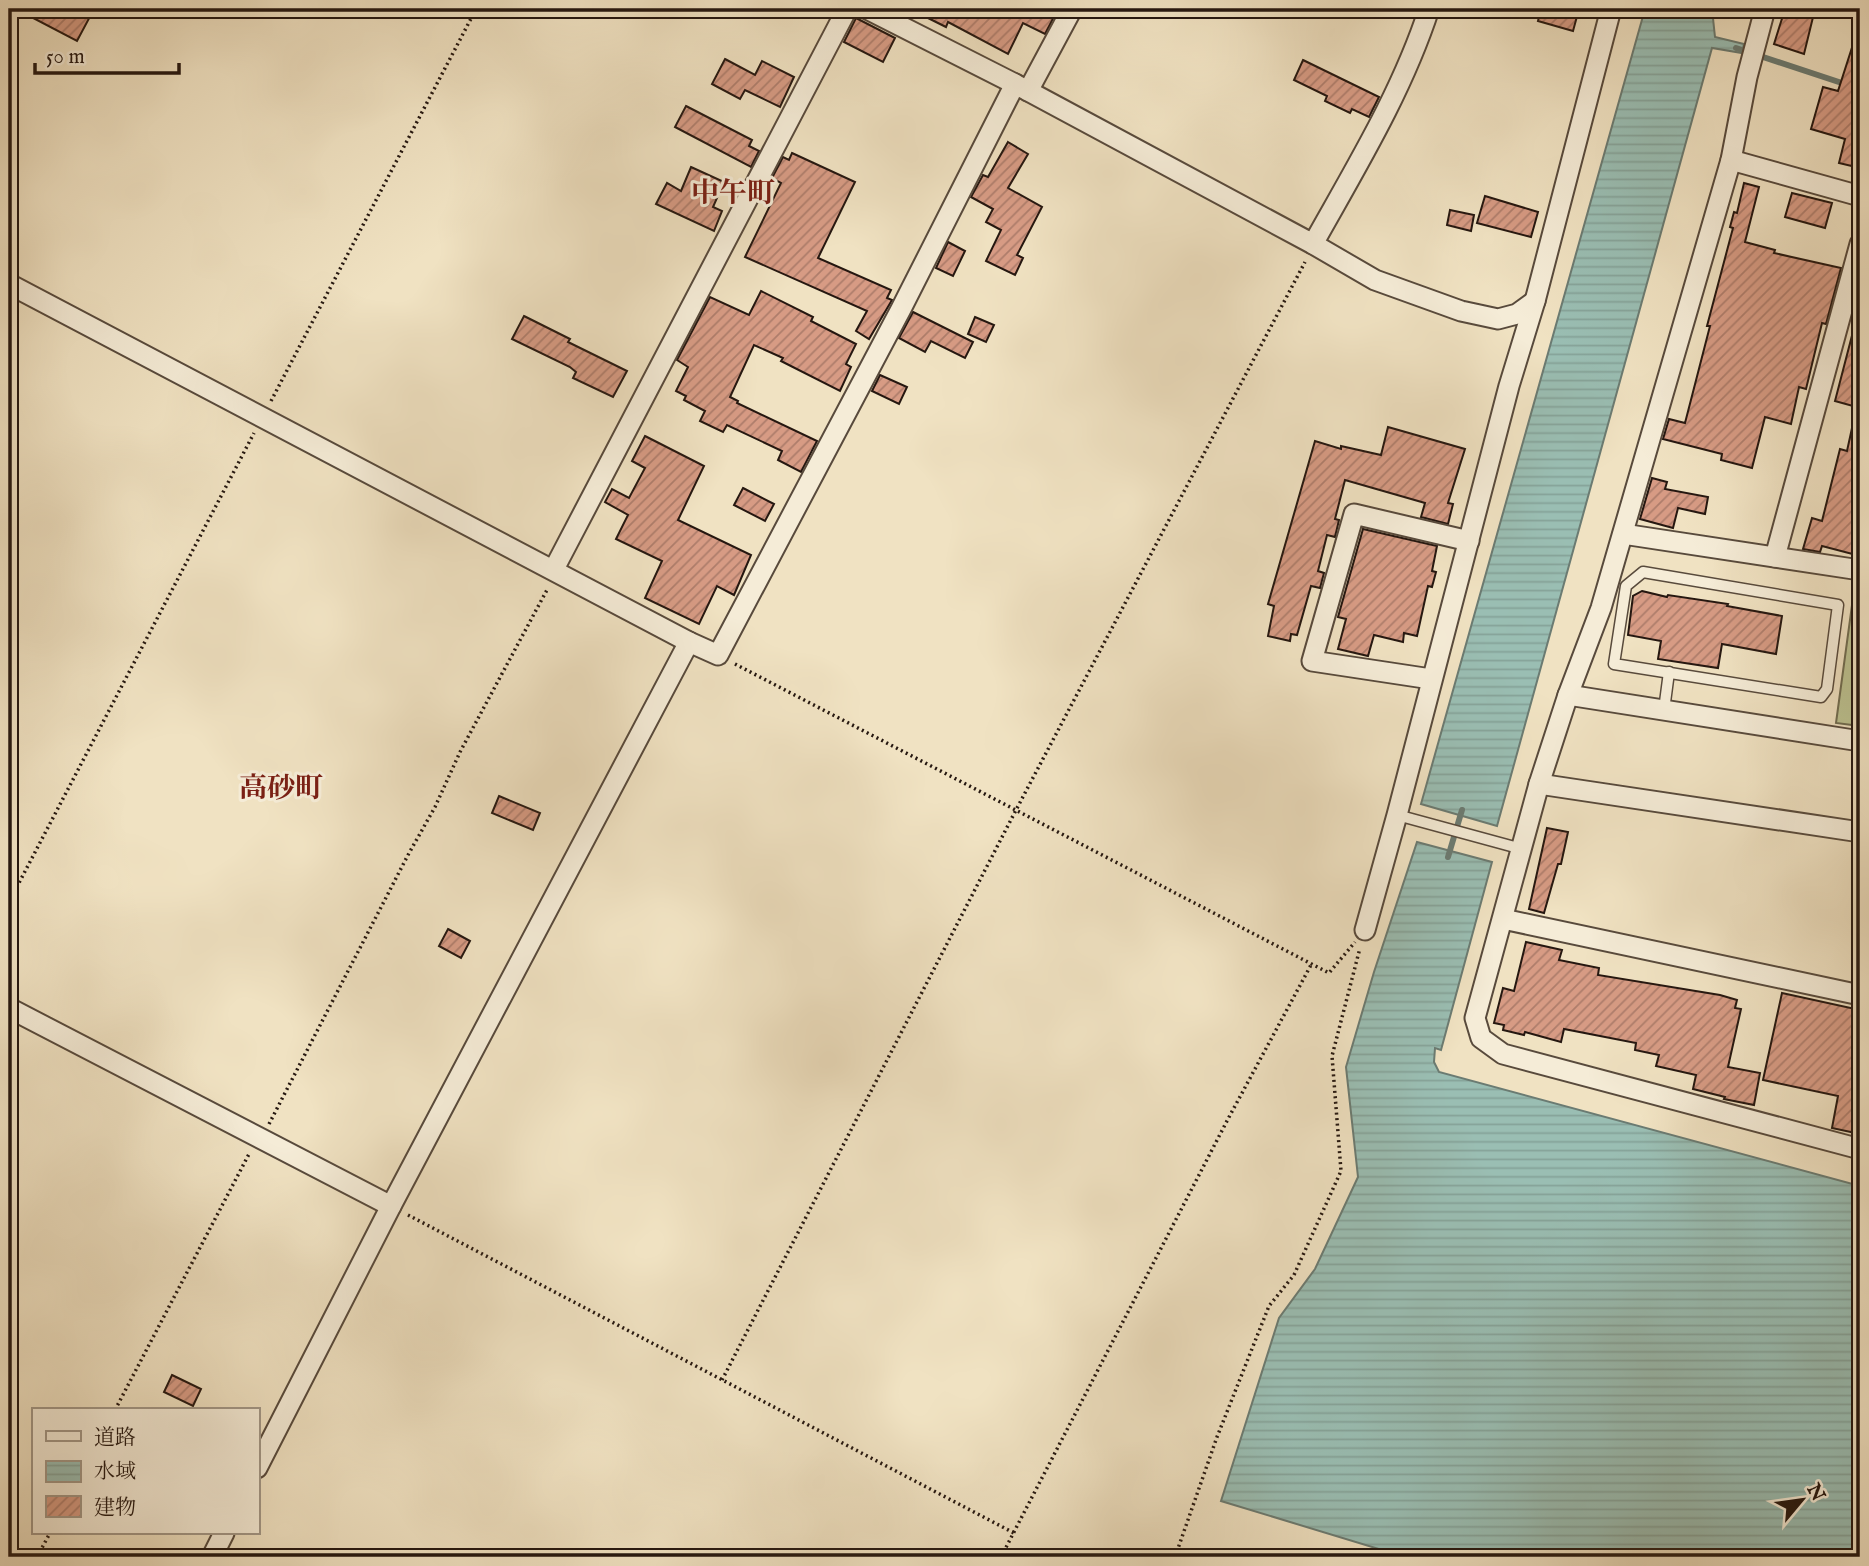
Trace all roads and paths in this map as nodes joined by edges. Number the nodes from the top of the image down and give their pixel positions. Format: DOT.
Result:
graph roads {
  1 [pos="476,9"];
  2 [pos="847,9"];
  3 [pos="867,9"];
  4 [pos="1072,9"];
  5 [pos="1429,9"];
  6 [pos="1611,9"];
  7 [pos="1765,9"];
  8 [pos="1021,88"];
  9 [pos="1731,160"];
  10 [pos="1860,196"];
  11 [pos="1313,244"];
  12 [pos="1860,244"];
  13 [pos="9,284"];
  14 [pos="1535,301"];
  15 [pos="263,416"];
  16 [pos="1623,534"];
  17 [pos="1469,541"];
  18 [pos="1775,557"];
  19 [pos="556,570"];
  20 [pos="1860,570"];
  21 [pos="690,642"];
  22 [pos="718,655"];
  23 [pos="1669,672"];
  24 [pos="1431,679"];
  25 [pos="1568,695"];
  26 [pos="1664,710"];
  27 [pos="1860,741"];
  28 [pos="1539,784"];
  29 [pos="1016,810"];
  30 [pos="1397,816"];
  31 [pos="1860,832"];
  32 [pos="1522,849"];
  33 [pos="9,902"];
  34 [pos="1503,919"];
  35 [pos="1365,930"];
  36 [pos="1311,965"];
  37 [pos="1860,995"];
  38 [pos="9,1008"];
  39 [pos="261,1139"];
  40 [pos="1860,1149"];
  41 [pos="391,1206"];
  42 [pos="722,1380"];
  43 [pos="116,1408"];
  44 [pos="259,1464"];
  45 [pos="1014,1533"];
  46 [pos="49,1534"];
  47 [pos="224,1534"];
  48 [pos="37,1557"];
  49 [pos="212,1557"];
  50 [pos="1001,1557"];
  51 [pos="1175,1557"];
  1 -- 15 [label="path"];
  2 -- 19 [label="street"];
  3 -- 8 [label="street"];
  4 -- 8 [label="street"];
  5 -- 11 [label="street"];
  6 -- 14 [label="street"];
  7 -- 9 [label="street"];
  8 -- 11 [label="street"];
  8 -- 22 [label="street"];
  9 -- 10 [label="street"];
  9 -- 16 [label="street"];
  11 -- 14 [label="street"];
  11 -- 29 [label="path"];
  12 -- 18 [label="street"];
  13 -- 15 [label="street"];
  14 -- 17 [label="street"];
  15 -- 19 [label="street"];
  15 -- 33 [label="path"];
  16 -- 18 [label="street"];
  16 -- 25 [label="street"];
  17 -- 24 [label="street"];
  17 -- 24 [label="street"];
  18 -- 20 [label="street"];
  19 -- 21 [label="street"];
  19 -- 39 [label="path"];
  21 -- 22 [label="street"];
  21 -- 41 [label="street"];
  22 -- 29 [label="path"];
  23 -- 23 [label="lane"];
  23 -- 26 [label="lane"];
  24 -- 30 [label="street"];
  25 -- 26 [label="street"];
  25 -- 28 [label="street"];
  26 -- 27 [label="street"];
  28 -- 31 [label="street"];
  28 -- 32 [label="street"];
  29 -- 36 [label="path"];
  29 -- 42 [label="path"];
  30 -- 32 [label="lane"];
  30 -- 35 [label="street"];
  32 -- 34 [label="street"];
  34 -- 37 [label="street"];
  34 -- 40 [label="street"];
  35 -- 36 [label="path"];
  35 -- 51 [label="path"];
  36 -- 45 [label="path"];
  38 -- 39 [label="street"];
  39 -- 41 [label="street"];
  39 -- 43 [label="path"];
  41 -- 42 [label="path"];
  41 -- 44 [label="street"];
  42 -- 45 [label="path"];
  45 -- 50 [label="path"];
  46 -- 48 [label="path"];
  47 -- 49 [label="street"];
}
